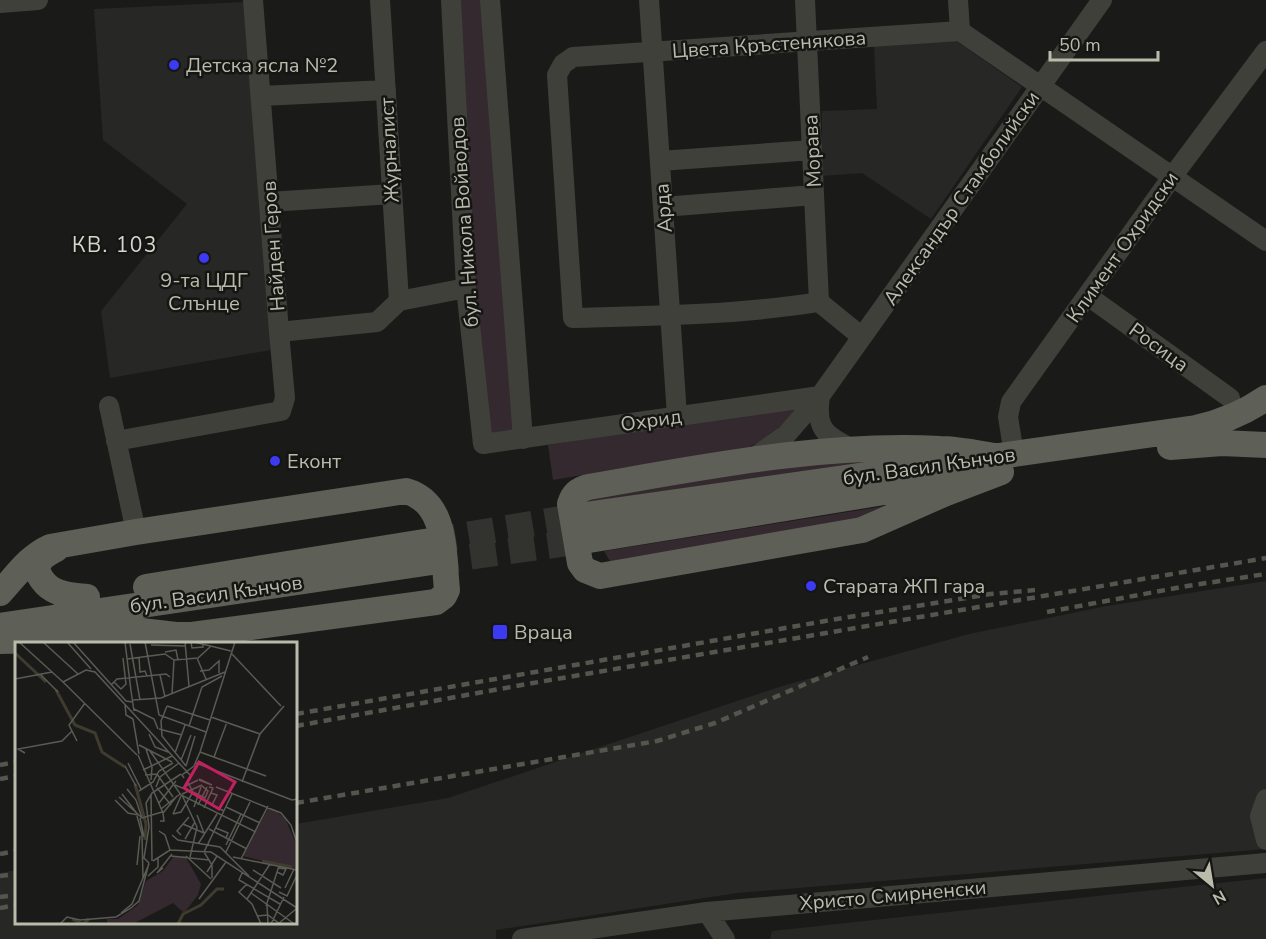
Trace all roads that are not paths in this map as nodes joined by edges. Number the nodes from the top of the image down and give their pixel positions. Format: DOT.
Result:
graph roads {
  1 [pos="38,0"];
  2 [pos="253,0"];
  3 [pos="380,0"];
  4 [pos="451,0"];
  5 [pos="490,0"];
  6 [pos="649,0"];
  7 [pos="805,0"];
  8 [pos="958,0"];
  9 [pos="1101,0"];
  10 [pos="0,3"];
  11 [pos="960,32"];
  12 [pos="807,40"];
  13 [pos="1266,51"];
  14 [pos="652,52"];
  15 [pos="1040,86"];
  16 [pos="386,90"];
  17 [pos="261,96"];
  18 [pos="812,150"];
  19 [pos="660,161"];
  20 [pos="1172,177"];
  21 [pos="392,194"];
  22 [pos="814,195"];
  23 [pos="269,202"];
  24 [pos="663,207"];
  25 [pos="1266,241"];
  26 [pos="466,288"];
  27 [pos="1088,296"];
  28 [pos="399,301"];
  29 [pos="819,302"];
  30 [pos="670,316"];
  31 [pos="279,332"];
  32 [pos="862,337"];
  33 [pos="820,396"];
  34 [pos="1230,398"];
  35 [pos="1266,398"];
  36 [pos="109,406"];
  37 [pos="676,416"];
  38 [pos="1266,428"];
  39 [pos="523,439"];
  40 [pos="116,441"];
  41 [pos="483,444"];
  42 [pos="1266,445"];
  43 [pos="852,449"];
  44 [pos="753,458"];
  45 [pos="1005,461"];
  46 [pos="587,527"];
  47 [pos="136,532"];
  48 [pos="64,544"];
  49 [pos="0,593"];
  50 [pos="87,597"];
  51 [pos="0,612"];
  52 [pos="0,626"];
  53 [pos="0,640"];
  54 [pos="1266,799"];
  55 [pos="1266,840"];
  56 [pos="1266,863"];
  57 [pos="706,912"];
  58 [pos="522,939"];
  59 [pos="725,939"];
  1 -- 10 [label="street"];
  2 -- 17 [label="street, Найден Геров"];
  3 -- 16 [label="street, Журналист"];
  4 -- 26 [label="street, бул. Никола Войводов"];
  5 -- 39 [label="street"];
  6 -- 14 [label="street, Арда"];
  7 -- 12 [label="street, Морава"];
  8 -- 11 [label="street"];
  9 -- 15 [label="street, Александър Стамболийски"];
  11 -- 12 [label="street, Цвета Кръстенякова"];
  11 -- 15 [label="street"];
  12 -- 14 [label="street, Цвета Кръстенякова"];
  12 -- 18 [label="street, Морава"];
  13 -- 20 [label="street, Климент Охридски"];
  14 -- 19 [label="street, Арда"];
  14 -- 30 [label="street, Цвета Кръстенякова"];
  15 -- 20 [label="street"];
  15 -- 32 [label="street, Александър Стамболийски"];
  16 -- 17 [label="street"];
  16 -- 21 [label="street, Журналист"];
  17 -- 23 [label="street, Найден Геров"];
  18 -- 19 [label="street"];
  18 -- 22 [label="street, Морава"];
  19 -- 24 [label="street, Арда"];
  20 -- 25 [label="street"];
  20 -- 27 [label="street, Климент Охридски"];
  21 -- 23 [label="street"];
  21 -- 28 [label="street, Журналист"];
  22 -- 24 [label="street"];
  22 -- 29 [label="street, Морава"];
  23 -- 31 [label="street, Найден Геров"];
  24 -- 30 [label="street, Арда"];
  26 -- 28 [label="street"];
  26 -- 41 [label="street, бул. Никола Войводов"];
  27 -- 34 [label="street, Росица"];
  27 -- 45 [label="street, Климент Охридски"];
  28 -- 31 [label="street, Найден Геров"];
  29 -- 30 [label="street"];
  29 -- 32 [label="street"];
  30 -- 37 [label="street, Арда"];
  31 -- 40 [label="street"];
  32 -- 33 [label="street, Александър Стамболийски"];
  33 -- 37 [label="street, Охрид"];
  33 -- 43 [label="street"];
  33 -- 44 [label="street, Александър Стамболийски"];
  35 -- 38 [label="main road"];
  35 -- 45 [label="main road, бул. Васил Кънчов"];
  36 -- 40 [label="street"];
  37 -- 39 [label="street, Охрид"];
  39 -- 41 [label="street, Охрид"];
  40 -- 47 [label="street"];
  42 -- 45 [label="main road, бул. Васил Кънчов"];
  43 -- 44 [label="main road"];
  43 -- 45 [label="main road"];
  44 -- 45 [label="main road"];
  45 -- 46 [label="main road, бул. Васил Кънчов"];
  47 -- 48 [label="main road"];
  47 -- 53 [label="main road"];
  48 -- 49 [label="main road"];
  48 -- 50 [label="main road"];
  50 -- 51 [label="main road, бул. Васил Кънчов"];
  50 -- 52 [label="main road, бул. Васил Кънчов"];
  54 -- 55 [label="street"];
  56 -- 57 [label="street, Христо Смирненски"];
  57 -- 58 [label="street, Христо Смирненски"];
  57 -- 59 [label="street"];
}
